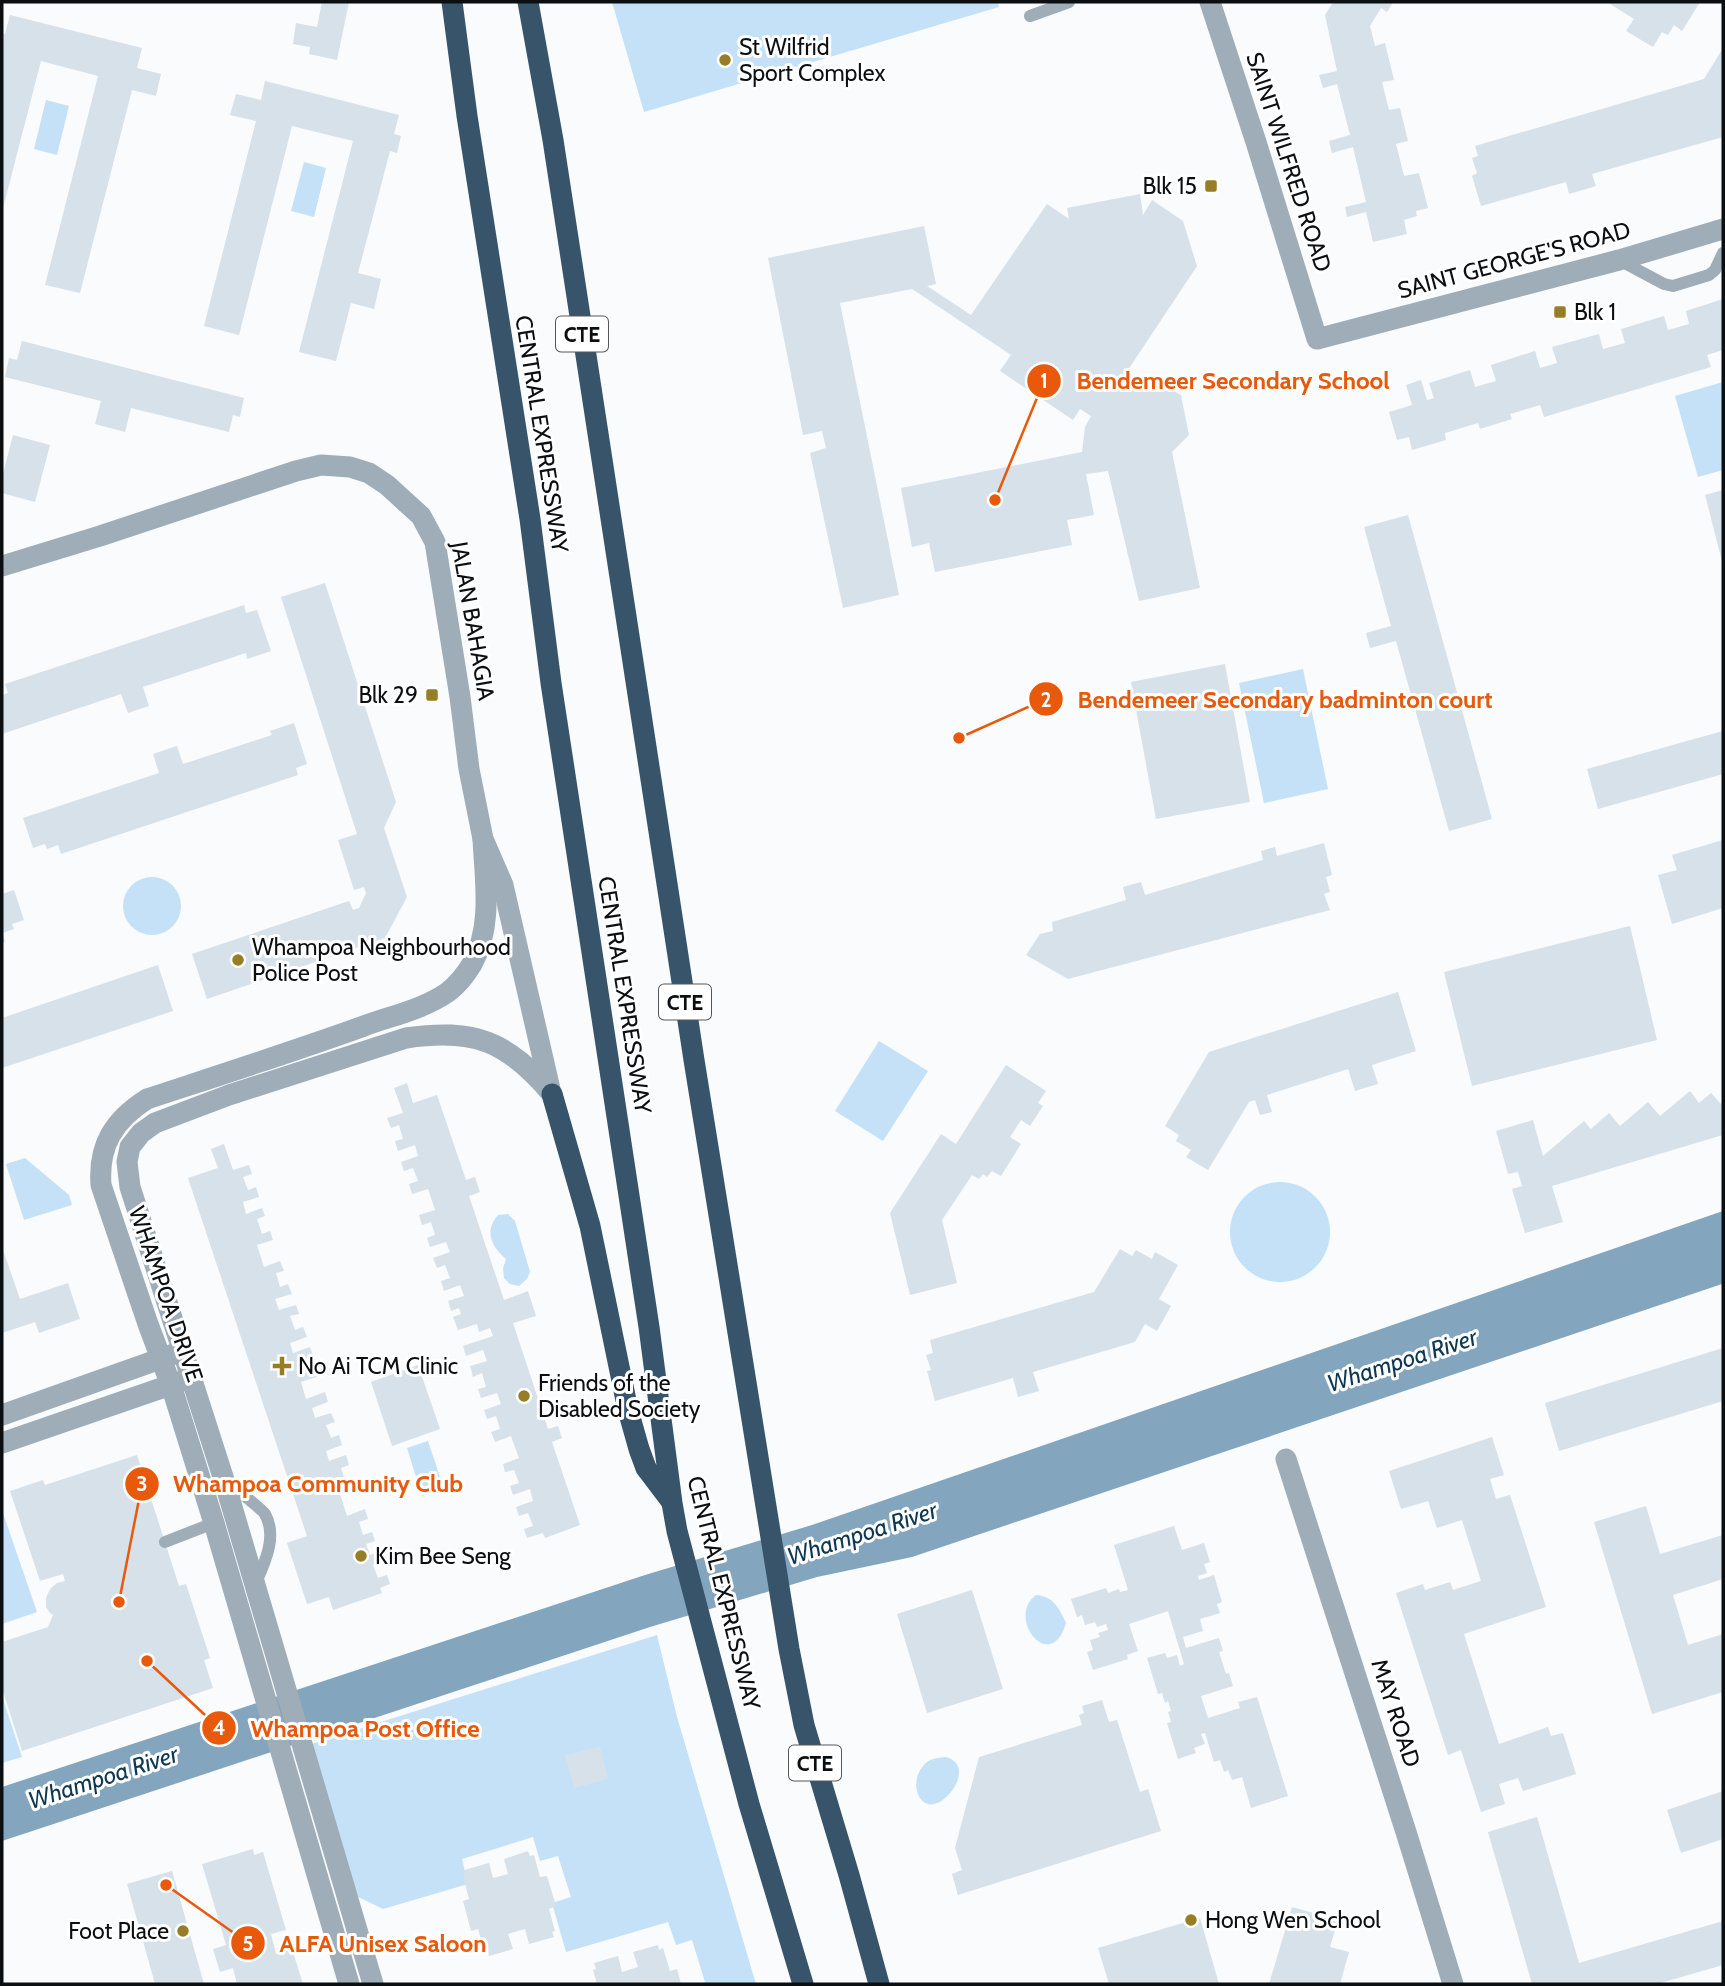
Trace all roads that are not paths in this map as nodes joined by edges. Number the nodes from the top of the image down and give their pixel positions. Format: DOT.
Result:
graph roads {
  1 [pos="452,2"];
  2 [pos="528,2"];
  3 [pos="1069,2"];
  4 [pos="1210,2"];
  5 [pos="1030,16"];
  6 [pos="1723,229"];
  7 [pos="1723,253"];
  8 [pos="1619,260"];
  9 [pos="1317,339"];
  10 [pos="3,564"];
  11 [pos="483,839"];
  12 [pos="552,1094"];
  13 [pos="183,1351"];
  14 [pos="161,1359"];
  15 [pos="181,1381"];
  16 [pos="2,1415"];
  17 [pos="2,1443"];
  18 [pos="1286,1459"];
  19 [pos="224,1480"];
  20 [pos="672,1503"];
  21 [pos="214,1523"];
  22 [pos="164,1542"];
  23 [pos="255,1585"];
  24 [pos="349,1984"];
  25 [pos="373,1984"];
  26 [pos="803,1984"];
  27 [pos="879,1984"];
  28 [pos="1453,1984"];
  1 -- 20 [label="highway, CENTRAL EXPRESSWAY"];
  2 -- 27 [label="highway, CENTRAL EXPRESSWAY / CTE"];
  3 -- 5 [label="lane"];
  4 -- 9 [label="street, SAINT WILFRED ROAD"];
  6 -- 8 [label="street, SAINT GEORGE'S ROAD"];
  7 -- 8 [label="lane"];
  8 -- 9 [label="street, SAINT GEORGE'S ROAD"];
  10 -- 11 [label="street, JALAN BAHAGIA"];
  11 -- 12 [label="street, JALAN BAHAGIA"];
  11 -- 14 [label="street, WHAMPOA DRIVE"];
  12 -- 13 [label="street, WHAMPOA DRIVE"];
  12 -- 20 [label="highway"];
  13 -- 14 [label="street"];
  13 -- 15 [label="street, WHAMPOA DRIVE"];
  14 -- 15 [label="street, WHAMPOA DRIVE"];
  14 -- 16 [label="street"];
  15 -- 17 [label="street"];
  15 -- 19 [label="street, WHAMPOA DRIVE"];
  15 -- 21 [label="street, WHAMPOA DRIVE"];
  18 -- 28 [label="street, MAY ROAD"];
  19 -- 23 [label="street, WHAMPOA DRIVE"];
  19 -- 23 [label="lane"];
  20 -- 26 [label="highway, CENTRAL EXPRESSWAY"];
  21 -- 22 [label="lane"];
  21 -- 24 [label="street, WHAMPOA DRIVE"];
  23 -- 25 [label="street, WHAMPOA DRIVE"];
}
